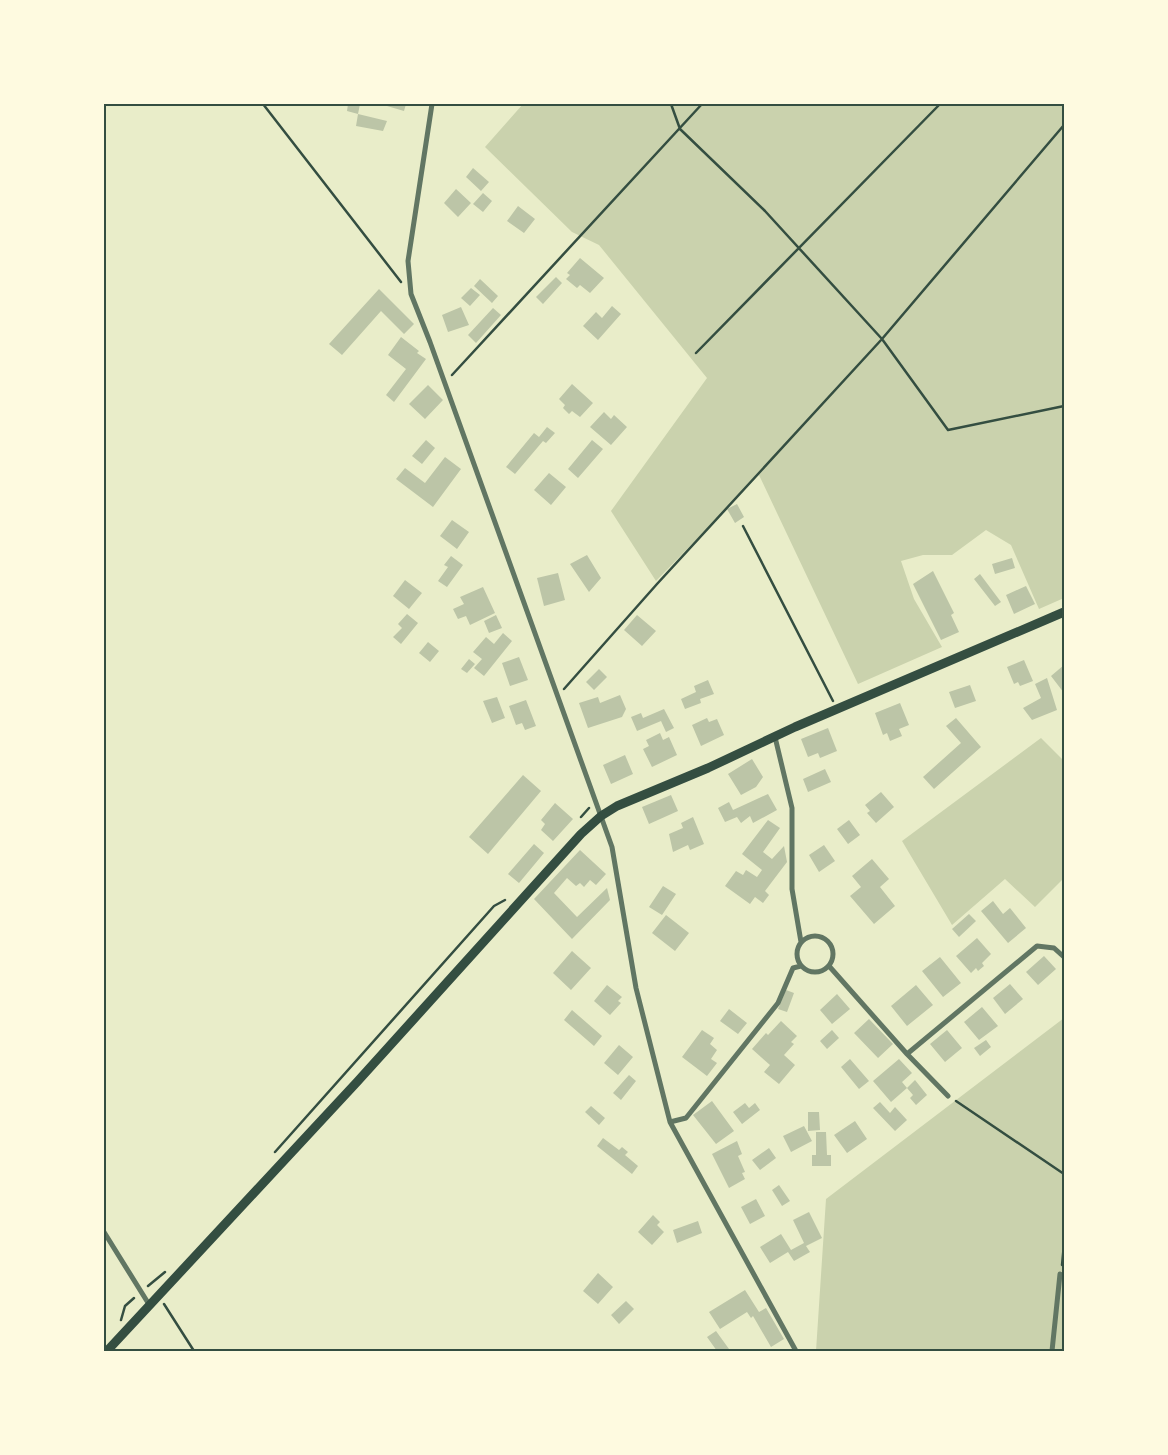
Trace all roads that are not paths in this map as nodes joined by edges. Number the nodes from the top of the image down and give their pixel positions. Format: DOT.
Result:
graph roads {
  1 [pos="432,104"];
  2 [pos="1064,612"];
  3 [pos="775,737"];
  4 [pos="601,816"];
  5 [pos="801,942"];
  6 [pos="1064,957"];
  7 [pos="801,966"];
  8 [pos="829,966"];
  9 [pos="907,1054"];
  10 [pos="948,1096"];
  11 [pos="670,1122"];
  12 [pos="104,1232"];
  13 [pos="1060,1274"];
  14 [pos="150,1306"];
  15 [pos="107,1351"];
  16 [pos="796,1351"];
  17 [pos="1052,1351"];
  1 -- 4 [label="street"];
  2 -- 3 [label="main road"];
  3 -- 4 [label="main road"];
  3 -- 5 [label="street"];
  4 -- 11 [label="street"];
  4 -- 14 [label="main road"];
  5 -- 7 [label="street"];
  5 -- 8 [label="street"];
  6 -- 9 [label="street"];
  7 -- 8 [label="street"];
  7 -- 11 [label="street"];
  8 -- 9 [label="street"];
  9 -- 10 [label="street"];
  11 -- 16 [label="street"];
  12 -- 14 [label="street"];
  13 -- 17 [label="street"];
  14 -- 15 [label="main road"];
}
